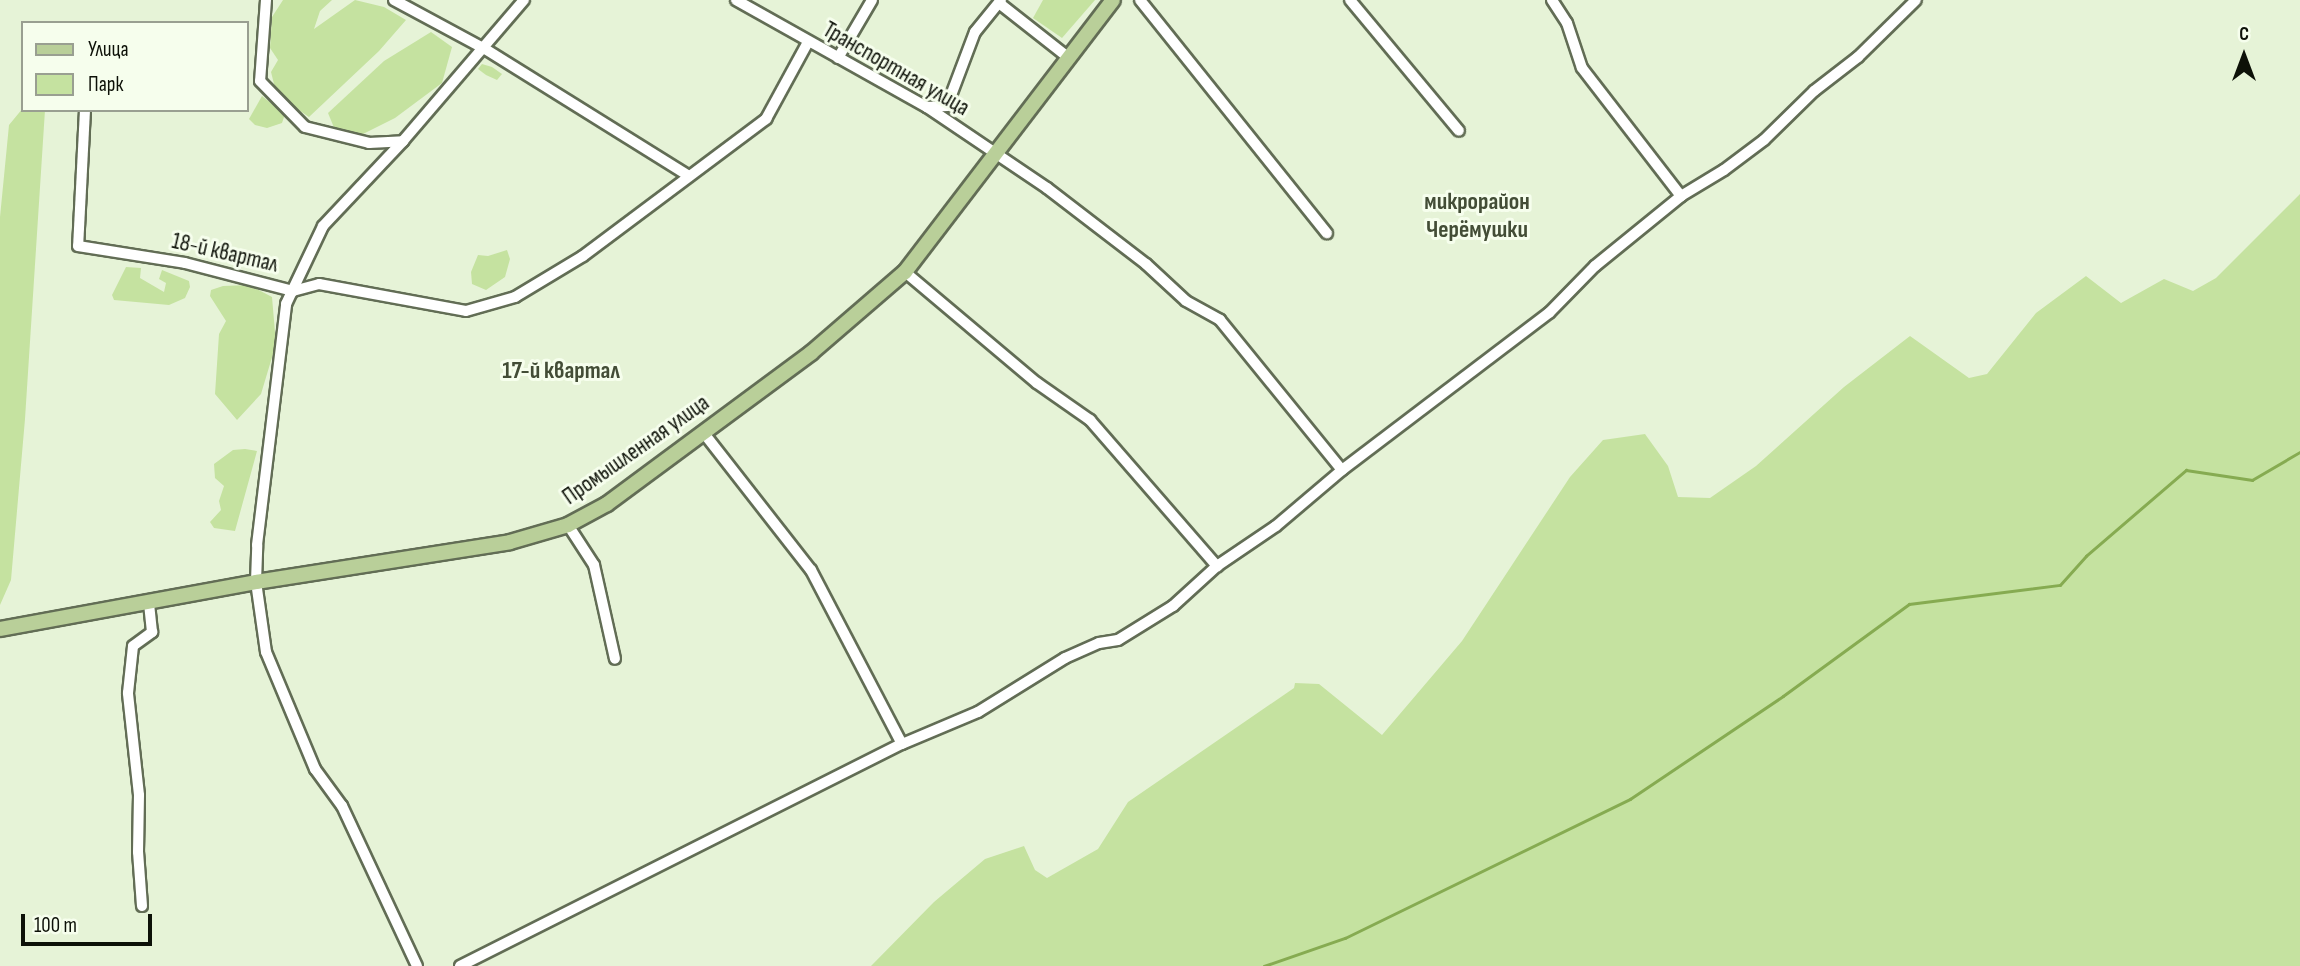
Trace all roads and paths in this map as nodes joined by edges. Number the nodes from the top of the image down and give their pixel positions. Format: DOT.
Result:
graph roads {
  1 [pos="266,0"];
  2 [pos="394,0"];
  3 [pos="524,0"];
  4 [pos="736,0"];
  5 [pos="872,0"];
  6 [pos="1113,0"];
  7 [pos="1140,0"];
  8 [pos="1350,0"];
  9 [pos="1552,0"];
  10 [pos="1916,0"];
  11 [pos="1000,1"];
  12 [pos="808,42"];
  13 [pos="485,49"];
  14 [pos="838,58"];
  15 [pos="1069,58"];
  16 [pos="927,107"];
  17 [pos="85,112"];
  18 [pos="1459,131"];
  19 [pos="403,141"];
  20 [pos="997,156"];
  21 [pos="689,176"];
  22 [pos="1681,196"];
  23 [pos="1327,233"];
  24 [pos="905,272"];
  25 [pos="293,291"];
  26 [pos="703,432"];
  27 [pos="1342,470"];
  28 [pos="568,525"];
  29 [pos="1217,566"];
  30 [pos="256,582"];
  31 [pos="149,601"];
  32 [pos="0,629"];
  33 [pos="615,659"];
  34 [pos="902,744"];
  35 [pos="142,906"];
  36 [pos="417,966"];
  37 [pos="460,966"];
  1 -- 19 [label="street"];
  2 -- 13 [label="street"];
  3 -- 13 [label="street, 18-й квартал"];
  4 -- 12 [label="street, Транспортная улица"];
  5 -- 14 [label="street"];
  6 -- 15 [label="main road, Промышленная улица"];
  7 -- 23 [label="street"];
  8 -- 18 [label="street"];
  9 -- 22 [label="street"];
  10 -- 22 [label="street"];
  11 -- 15 [label="street"];
  11 -- 16 [label="street"];
  12 -- 14 [label="street, Транспортная улица"];
  12 -- 21 [label="street"];
  13 -- 19 [label="street, 18-й квартал"];
  13 -- 21 [label="street"];
  14 -- 16 [label="street, Транспортная улица"];
  15 -- 20 [label="main road, Промышленная улица"];
  16 -- 20 [label="street, Транспортная улица"];
  17 -- 25 [label="street, 18-й квартал"];
  19 -- 25 [label="street, 18-й квартал"];
  20 -- 24 [label="main road, Промышленная улица"];
  20 -- 27 [label="street, Транспортная улица"];
  21 -- 25 [label="street"];
  22 -- 27 [label="street"];
  24 -- 26 [label="main road, Промышленная улица"];
  24 -- 29 [label="street"];
  25 -- 30 [label="street"];
  26 -- 28 [label="main road, Промышленная улица"];
  26 -- 34 [label="street"];
  27 -- 29 [label="street"];
  28 -- 30 [label="main road, Промышленная улица"];
  28 -- 33 [label="street"];
  29 -- 34 [label="street"];
  30 -- 31 [label="main road, Промышленная улица"];
  30 -- 36 [label="street"];
  31 -- 32 [label="main road, Промышленная улица"];
  31 -- 35 [label="street"];
  34 -- 37 [label="street"];
}
